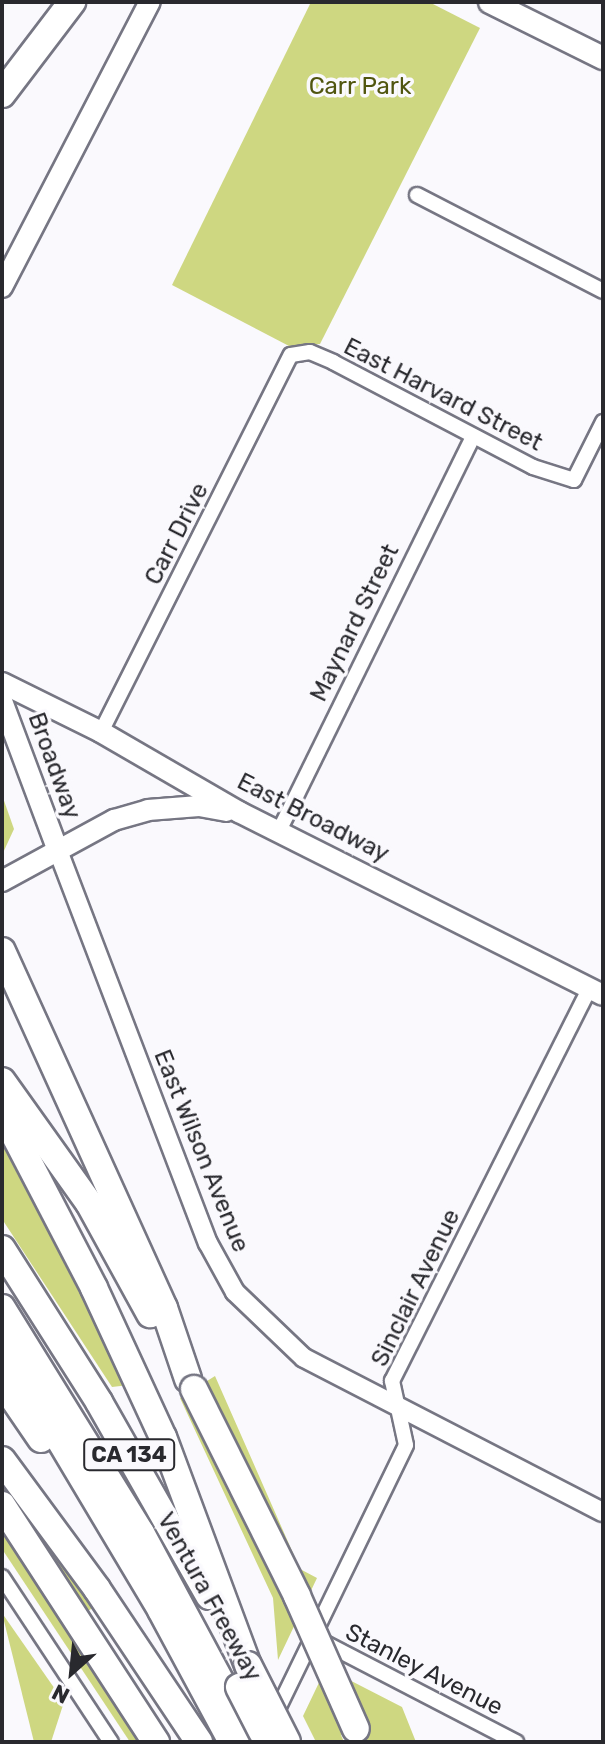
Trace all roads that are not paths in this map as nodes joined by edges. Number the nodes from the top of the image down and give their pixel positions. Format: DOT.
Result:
graph roads {
  1 [pos="72,2"];
  2 [pos="150,2"];
  3 [pos="490,2"];
  4 [pos="603,58"];
  5 [pos="2,94"];
  6 [pos="417,195"];
  7 [pos="2,287"];
  8 [pos="603,291"];
  9 [pos="291,355"];
  10 [pos="603,422"];
  11 [pos="473,437"];
  12 [pos="2,683"];
  13 [pos="2,701"];
  14 [pos="101,732"];
  15 [pos="239,812"];
  16 [pos="280,829"];
  17 [pos="57,848"];
  18 [pos="2,881"];
  19 [pos="2,951"];
  20 [pos="596,991"];
  21 [pos="2,1081"];
  22 [pos="2,1111"];
  23 [pos="2,1249"];
  24 [pos="2,1285"];
  25 [pos="2,1308"];
  26 [pos="157,1310"];
  27 [pos="2,1343"];
  28 [pos="2,1382"];
  29 [pos="400,1411"];
  30 [pos="2,1460"];
  31 [pos="2,1505"];
  32 [pos="601,1505"];
  33 [pos="2,1577"];
  34 [pos="161,1610"];
  35 [pos="311,1636"];
  36 [pos="235,1704"];
  37 [pos="359,1735"];
  38 [pos="111,1742"];
  39 [pos="156,1742"];
  40 [pos="199,1742"];
  41 [pos="253,1742"];
  42 [pos="265,1742"];
  43 [pos="287,1742"];
  44 [pos="516,1742"];
  1 -- 5 [label="highway"];
  2 -- 7 [label="main road"];
  3 -- 4 [label="main road"];
  6 -- 8 [label="street"];
  9 -- 11 [label="street, East Harvard Street"];
  9 -- 14 [label="street, Carr Drive"];
  10 -- 11 [label="street, East Harvard Street"];
  11 -- 16 [label="street, Maynard Street"];
  12 -- 14 [label="main road, East Broadway"];
  13 -- 17 [label="main road, Broadway"];
  14 -- 15 [label="main road, East Broadway"];
  15 -- 16 [label="main road, East Broadway"];
  15 -- 17 [label="main road"];
  16 -- 20 [label="main road, East Broadway"];
  17 -- 18 [label="main road"];
  17 -- 29 [label="street, East Wilson Avenue"];
  19 -- 26 [label="highway"];
  20 -- 29 [label="street, Sinclair Avenue"];
  21 -- 26 [label="highway"];
  22 -- 36 [label="highway"];
  23 -- 36 [label="highway, Ventura Freeway / CA 134"];
  24 -- 36 [label="highway"];
  25 -- 36 [label="highway"];
  26 -- 37 [label="highway, bridge"];
  27 -- 34 [label="highway, Ventura Freeway / CA 134"];
  28 -- 34 [label="highway"];
  29 -- 32 [label="street, East Wilson Avenue"];
  29 -- 35 [label="street, Sinclair Avenue"];
  30 -- 40 [label="highway"];
  31 -- 39 [label="highway"];
  33 -- 38 [label="street"];
  34 -- 36 [label="highway, Ventura Freeway / CA 134"];
  35 -- 42 [label="street, Sinclair Avenue"];
  35 -- 44 [label="street, Stanley Avenue"];
  36 -- 41 [label="highway"];
  36 -- 42 [label="highway, bridge"];
  36 -- 43 [label="highway, Ventura Freeway / CA 134, bridge"];
}
